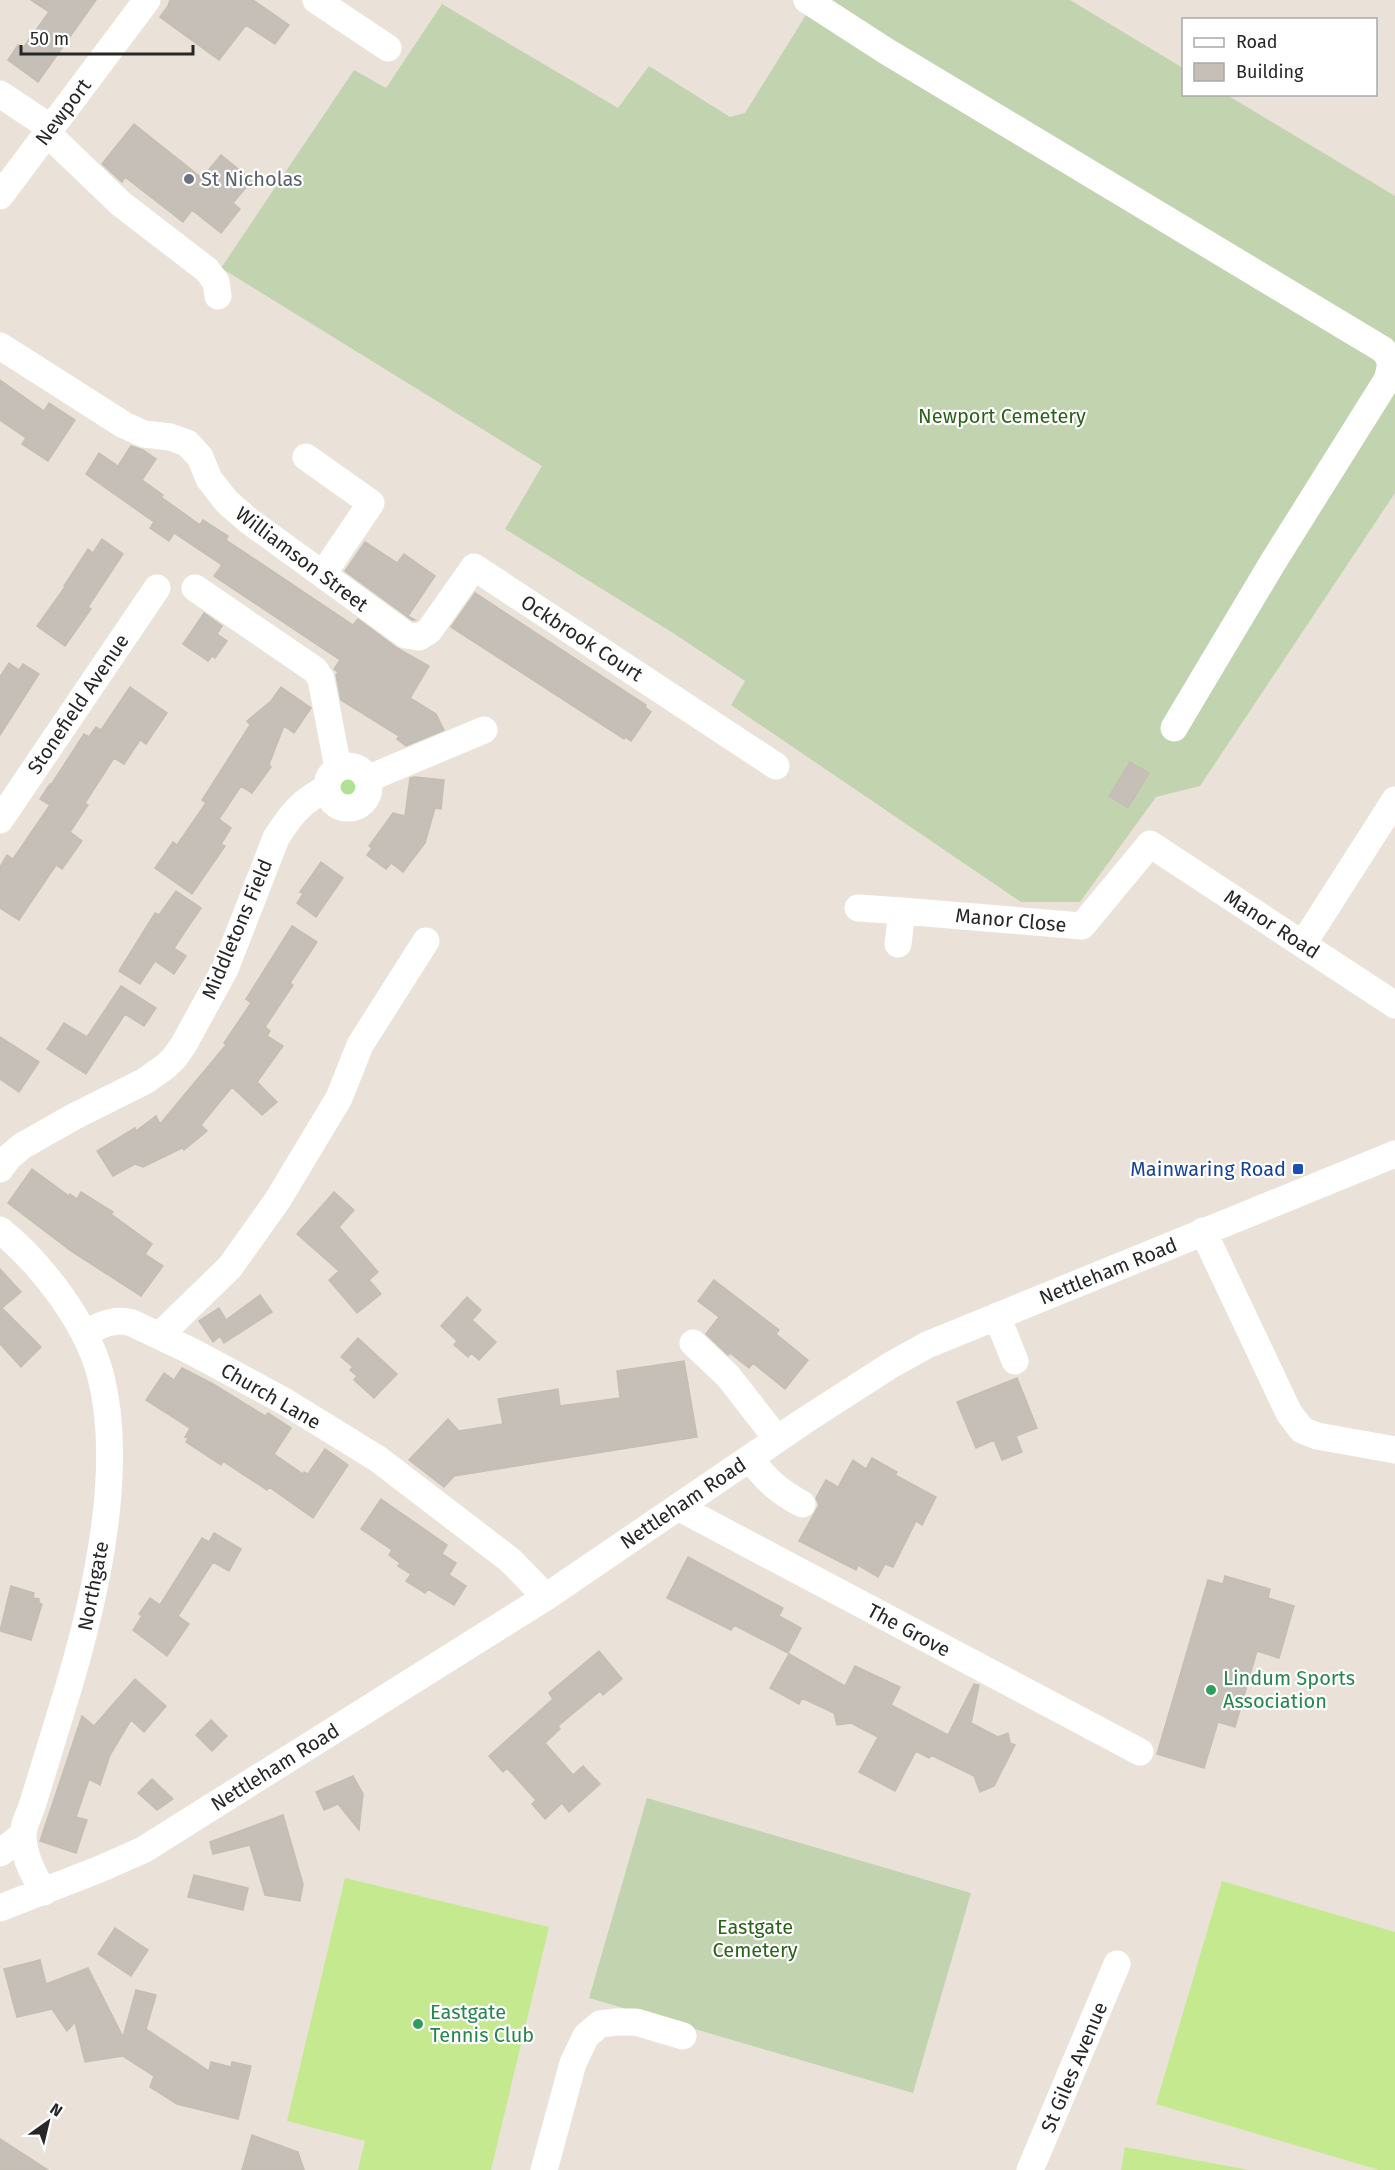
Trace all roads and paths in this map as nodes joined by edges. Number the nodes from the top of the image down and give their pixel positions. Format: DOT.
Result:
graph roads {
  1 [pos="147,0"];
  2 [pos="316,0"];
  3 [pos="811,3"];
  4 [pos="388,48"];
  5 [pos="0,94"];
  6 [pos="49,130"];
  7 [pos="0,196"];
  8 [pos="218,296"];
  9 [pos="0,346"];
  10 [pos="306,457"];
  11 [pos="323,574"];
  12 [pos="157,588"];
  13 [pos="195,588"];
  14 [pos="406,635"];
  15 [pos="1174,728"];
  16 [pos="484,730"];
  17 [pos="776,766"];
  18 [pos="332,778"];
  19 [pos="367,779"];
  20 [pos="1395,800"];
  21 [pos="0,820"];
  22 [pos="1150,844"];
  23 [pos="858,908"];
  24 [pos="902,911"];
  25 [pos="426,940"];
  26 [pos="898,944"];
  27 [pos="1303,945"];
  28 [pos="1395,1005"];
  29 [pos="1395,1154"];
  30 [pos="0,1169"];
  31 [pos="0,1230"];
  32 [pos="1203,1232"];
  33 [pos="997,1316"];
  34 [pos="84,1333"];
  35 [pos="160,1335"];
  36 [pos="693,1343"];
  37 [pos="1015,1361"];
  38 [pos="777,1439"];
  39 [pos="1395,1450"];
  40 [pos="750,1458"];
  41 [pos="802,1504"];
  42 [pos="678,1507"];
  43 [pos="546,1597"];
  44 [pos="1140,1752"];
  45 [pos="23,1835"];
  46 [pos="0,1853"];
  47 [pos="44,1892"];
  48 [pos="0,1908"];
  49 [pos="1117,1964"];
  50 [pos="684,2036"];
  51 [pos="544,2170"];
  52 [pos="1030,2170"];
  1 -- 6 [label="street, Newport"];
  2 -- 4 [label="street"];
  3 -- 15 [label="street"];
  5 -- 6 [label="street"];
  6 -- 7 [label="street, Newport"];
  6 -- 8 [label="street"];
  9 -- 11 [label="street, Williamson Street"];
  10 -- 11 [label="street"];
  11 -- 14 [label="street, Williamson Street"];
  12 -- 21 [label="street, Stonefield Avenue"];
  13 -- 18 [label="street"];
  14 -- 17 [label="street, Ockbrook Court"];
  16 -- 19 [label="street"];
  18 -- 19 [label="street"];
  18 -- 19 [label="street"];
  18 -- 30 [label="street, Middletons Field"];
  20 -- 27 [label="street"];
  22 -- 24 [label="street, Manor Close"];
  22 -- 27 [label="street, Manor Road"];
  23 -- 24 [label="street"];
  24 -- 26 [label="street"];
  25 -- 35 [label="street"];
  27 -- 28 [label="street, Manor Road"];
  29 -- 32 [label="street, Nettleham Road"];
  31 -- 34 [label="street"];
  32 -- 33 [label="street, Nettleham Road"];
  32 -- 39 [label="street"];
  33 -- 37 [label="street"];
  33 -- 38 [label="street, Nettleham Road"];
  34 -- 35 [label="street, Church Lane"];
  34 -- 45 [label="street, Northgate"];
  35 -- 43 [label="street, Church Lane"];
  36 -- 38 [label="street"];
  38 -- 40 [label="street, Nettleham Road"];
  40 -- 41 [label="street"];
  40 -- 42 [label="street, Nettleham Road"];
  42 -- 43 [label="street, Nettleham Road"];
  42 -- 44 [label="street, The Grove"];
  43 -- 47 [label="street, Nettleham Road"];
  45 -- 46 [label="street"];
  45 -- 47 [label="street, Northgate"];
  47 -- 48 [label="street, Nettleham Road"];
  49 -- 52 [label="street, St Giles Avenue"];
  50 -- 51 [label="street"];
}
